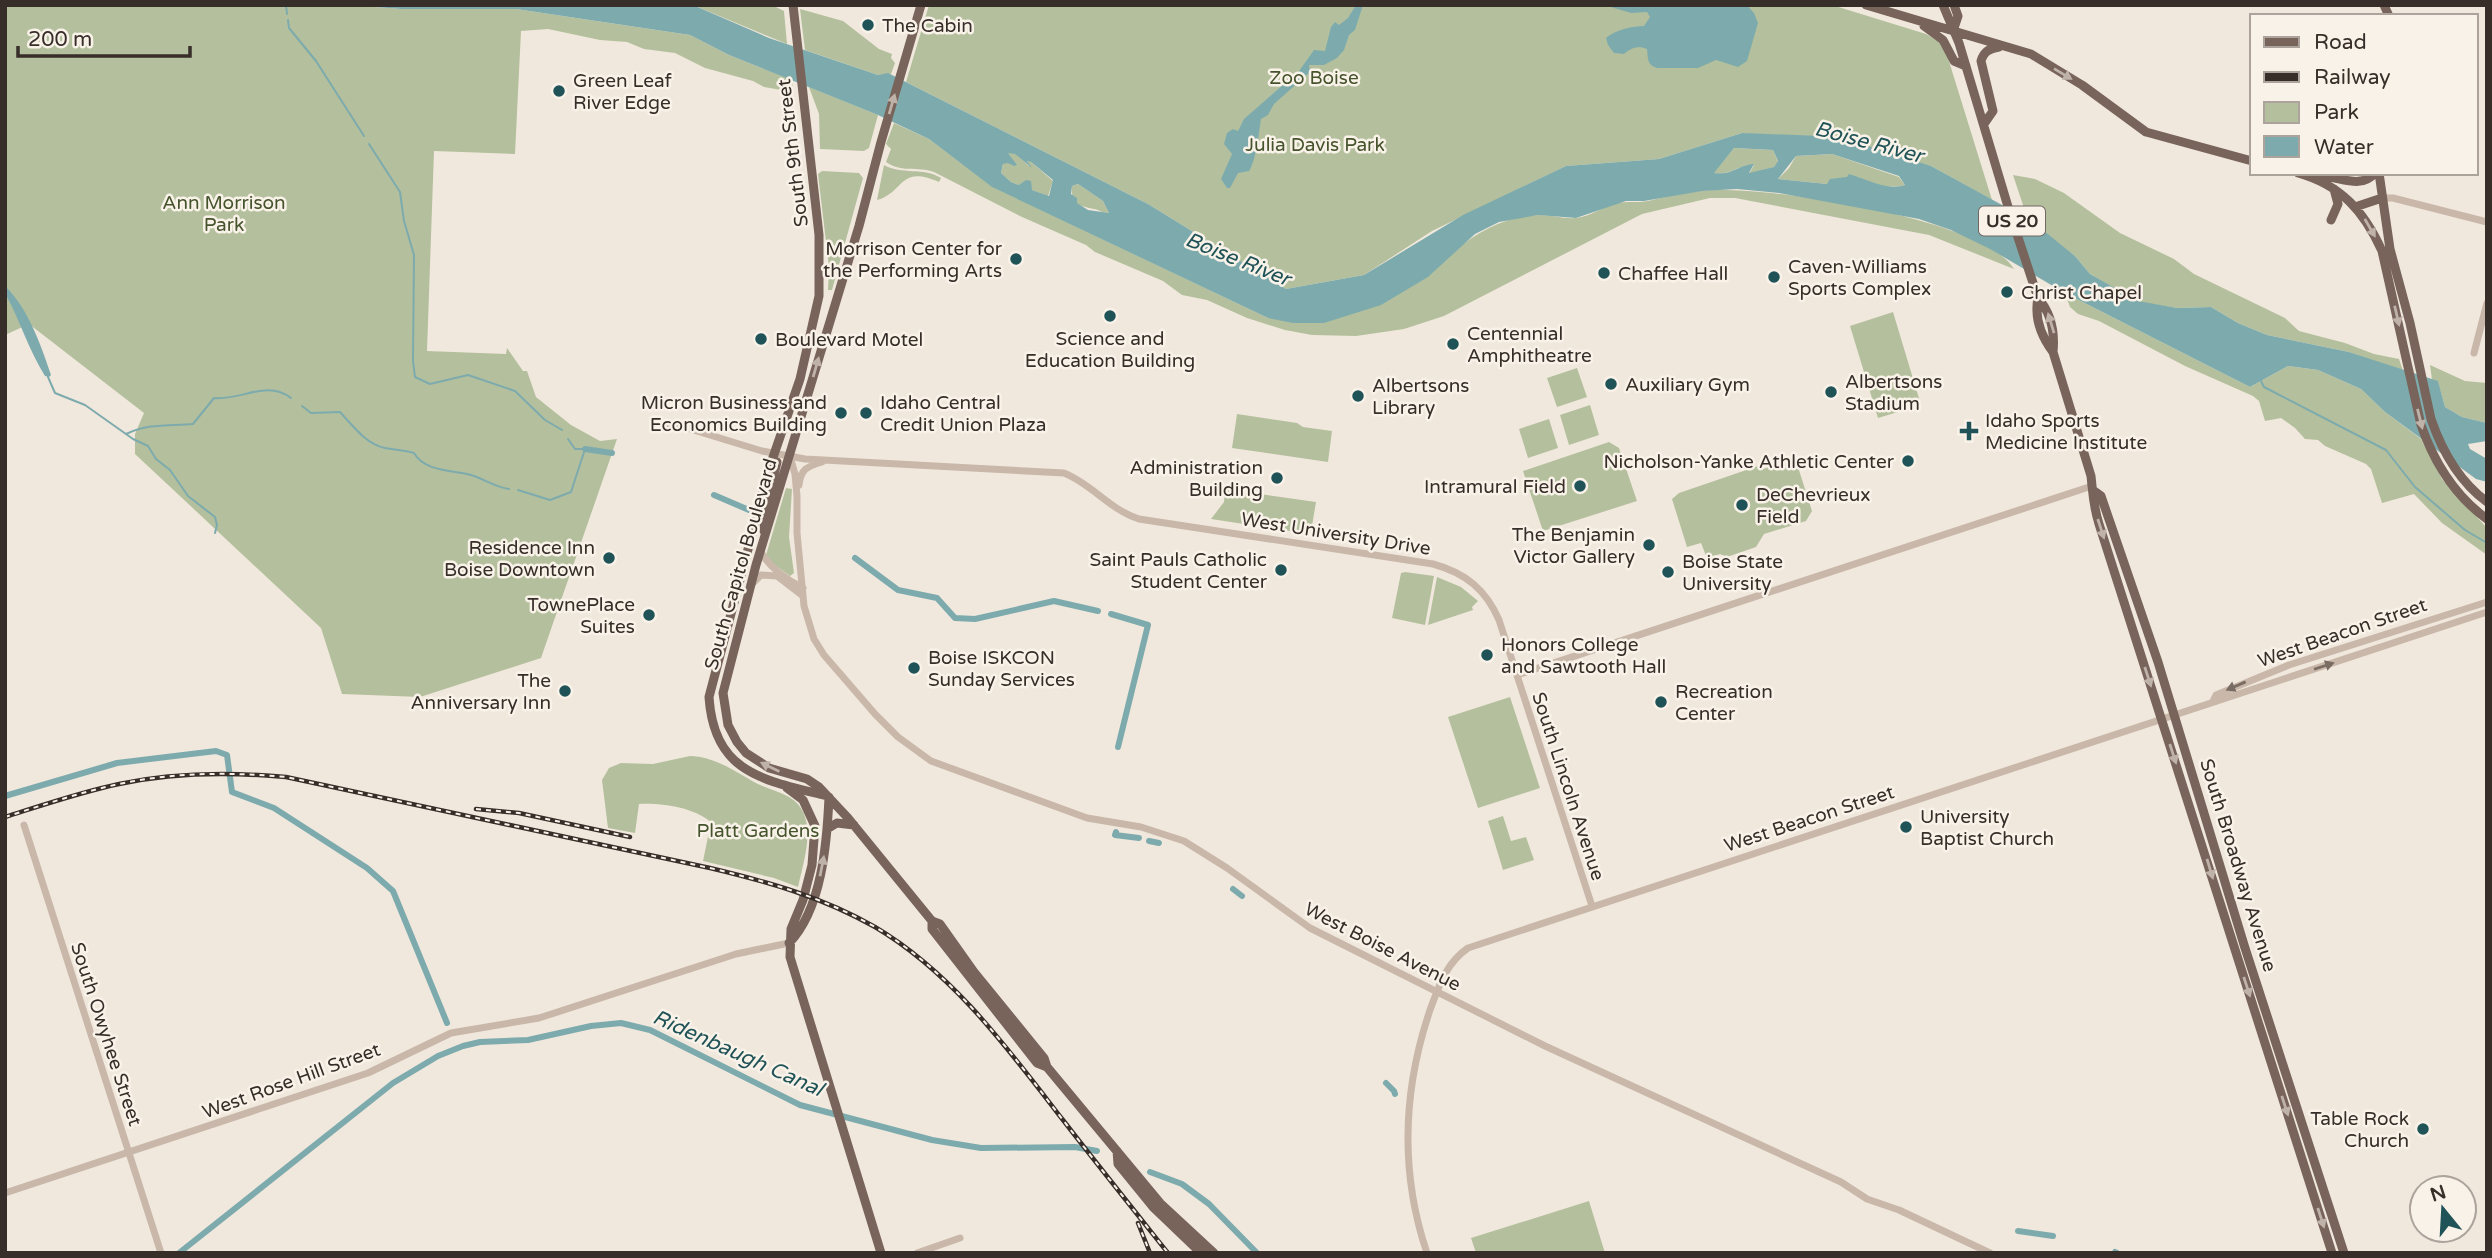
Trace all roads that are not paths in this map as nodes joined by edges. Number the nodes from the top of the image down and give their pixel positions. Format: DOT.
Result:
graph roads {
  1 [pos="793,5"];
  2 [pos="921,5"];
  3 [pos="1866,5"];
  4 [pos="1943,5"];
  5 [pos="1954,5"];
  6 [pos="1914,20"];
  7 [pos="1953,31"];
  8 [pos="2001,46"];
  9 [pos="1966,66"];
  10 [pos="1984,124"];
  11 [pos="2250,160"];
  12 [pos="2305,175"];
  13 [pos="2374,175"];
  14 [pos="2377,175"];
  15 [pos="2309,176"];
  16 [pos="2334,188"];
  17 [pos="2382,198"];
  18 [pos="2355,207"];
  19 [pos="2331,220"];
  20 [pos="2487,222"];
  21 [pos="819,296"];
  22 [pos="2487,303"];
  23 [pos="2473,353"];
  24 [pos="668,427"];
  25 [pos="776,454"];
  26 [pos="789,456"];
  27 [pos="825,460"];
  28 [pos="2093,489"];
  29 [pos="797,496"];
  30 [pos="2487,502"];
  31 [pos="2487,519"];
  32 [pos="762,547"];
  33 [pos="751,586"];
  34 [pos="803,592"];
  35 [pos="2487,601"];
  36 [pos="2487,612"];
  37 [pos="1517,675"];
  38 [pos="2213,701"];
  39 [pos="2174,715"];
  40 [pos="2162,719"];
  41 [pos="783,785"];
  42 [pos="829,797"];
  43 [pos="24,825"];
  44 [pos="854,825"];
  45 [pos="827,830"];
  46 [pos="1592,906"];
  47 [pos="789,943"];
  48 [pos="1437,992"];
  49 [pos="1117,1151"];
  50 [pos="129,1153"];
  51 [pos="5,1193"];
  52 [pos="960,1238"];
  53 [pos="161,1253"];
  54 [pos="881,1253"];
  55 [pos="917,1253"];
  56 [pos="1202,1253"];
  57 [pos="1214,1253"];
  58 [pos="1427,1253"];
  59 [pos="1990,1253"];
  60 [pos="2332,1253"];
  61 [pos="2344,1253"];
  1 -- 21 [label="main road, South 9th Street"];
  26 -- 2 [label="main road, South Capitol Boulevard, one-way"];
  3 -- 6 [label="main road"];
  4 -- 7 [label="main road, South Broadway Avenue"];
  5 -- 7 [label="main road, South Broadway Avenue / US 20"];
  6 -- 7 [label="main road"];
  6 -- 9 [label="main road"];
  7 -- 8 [label="main road"];
  7 -- 9 [label="main road, South Broadway Avenue / US 20"];
  8 -- 10 [label="main road"];
  8 -- 11 [label="main road, one-way"];
  9 -- 10 [label="main road, South Broadway Avenue / US 20"];
  10 -- 28 [label="main road, South Broadway Avenue / US 20"];
  12 -- 15 [label="main road"];
  13 -- 15 [label="main road"];
  14 -- 17 [label="main road"];
  15 -- 16 [label="main road"];
  16 -- 18 [label="main road"];
  16 -- 19 [label="main road"];
  17 -- 18 [label="main road"];
  17 -- 20 [label="street"];
  17 -- 30 [label="main road"];
  18 -- 31 [label="main road, one-way"];
  21 -- 25 [label="main road, South Capitol Boulevard"];
  22 -- 23 [label="street"];
  24 -- 25 [label="street, West University Drive"];
  25 -- 26 [label="street, West University Drive"];
  25 -- 32 [label="main road"];
  25 -- 41 [label="main road, South Capitol Boulevard"];
  26 -- 27 [label="street, West University Drive"];
  26 -- 29 [label="street, West Boise Avenue"];
  26 -- 32 [label="main road, South Capitol Boulevard"];
  27 -- 29 [label="street, West Boise Avenue"];
  27 -- 37 [label="street, West University Drive"];
  28 -- 37 [label="street"];
  28 -- 39 [label="main road, South Broadway Avenue / US 20"];
  28 -- 40 [label="main road, South Broadway Avenue / US 20, one-way"];
  29 -- 34 [label="street, West Boise Avenue"];
  32 -- 33 [label="main road, South Capitol Boulevard"];
  32 -- 34 [label="street"];
  33 -- 34 [label="street"];
  42 -- 33 [label="main road, South Capitol Boulevard, one-way"];
  34 -- 48 [label="street, West Boise Avenue"];
  35 -- 38 [label="street, West Beacon Street, one-way"];
  38 -- 36 [label="street, West Beacon Street, one-way"];
  37 -- 46 [label="street, South Lincoln Avenue"];
  38 -- 39 [label="street, West Beacon Street"];
  39 -- 40 [label="street, West Beacon Street"];
  39 -- 61 [label="main road, South Broadway Avenue / US 20"];
  40 -- 46 [label="street, West Beacon Street"];
  40 -- 60 [label="main road, South Broadway Avenue / US 20, one-way"];
  41 -- 42 [label="main road, South Capitol Boulevard"];
  41 -- 47 [label="main road"];
  42 -- 44 [label="main road"];
  42 -- 45 [label="main road"];
  43 -- 50 [label="street, South Owyhee Street"];
  44 -- 45 [label="main road"];
  44 -- 49 [label="main road"];
  47 -- 45 [label="main road, one-way"];
  46 -- 48 [label="street, West Beacon Street"];
  47 -- 50 [label="street, West Rose Hill Street"];
  47 -- 54 [label="main road"];
  48 -- 58 [label="street, West Beacon Street"];
  48 -- 59 [label="street, West Boise Avenue"];
  49 -- 56 [label="main road"];
  49 -- 57 [label="main road"];
  50 -- 51 [label="street, West Rose Hill Street"];
  50 -- 53 [label="street, South Owyhee Street"];
  52 -- 55 [label="street"];
}
